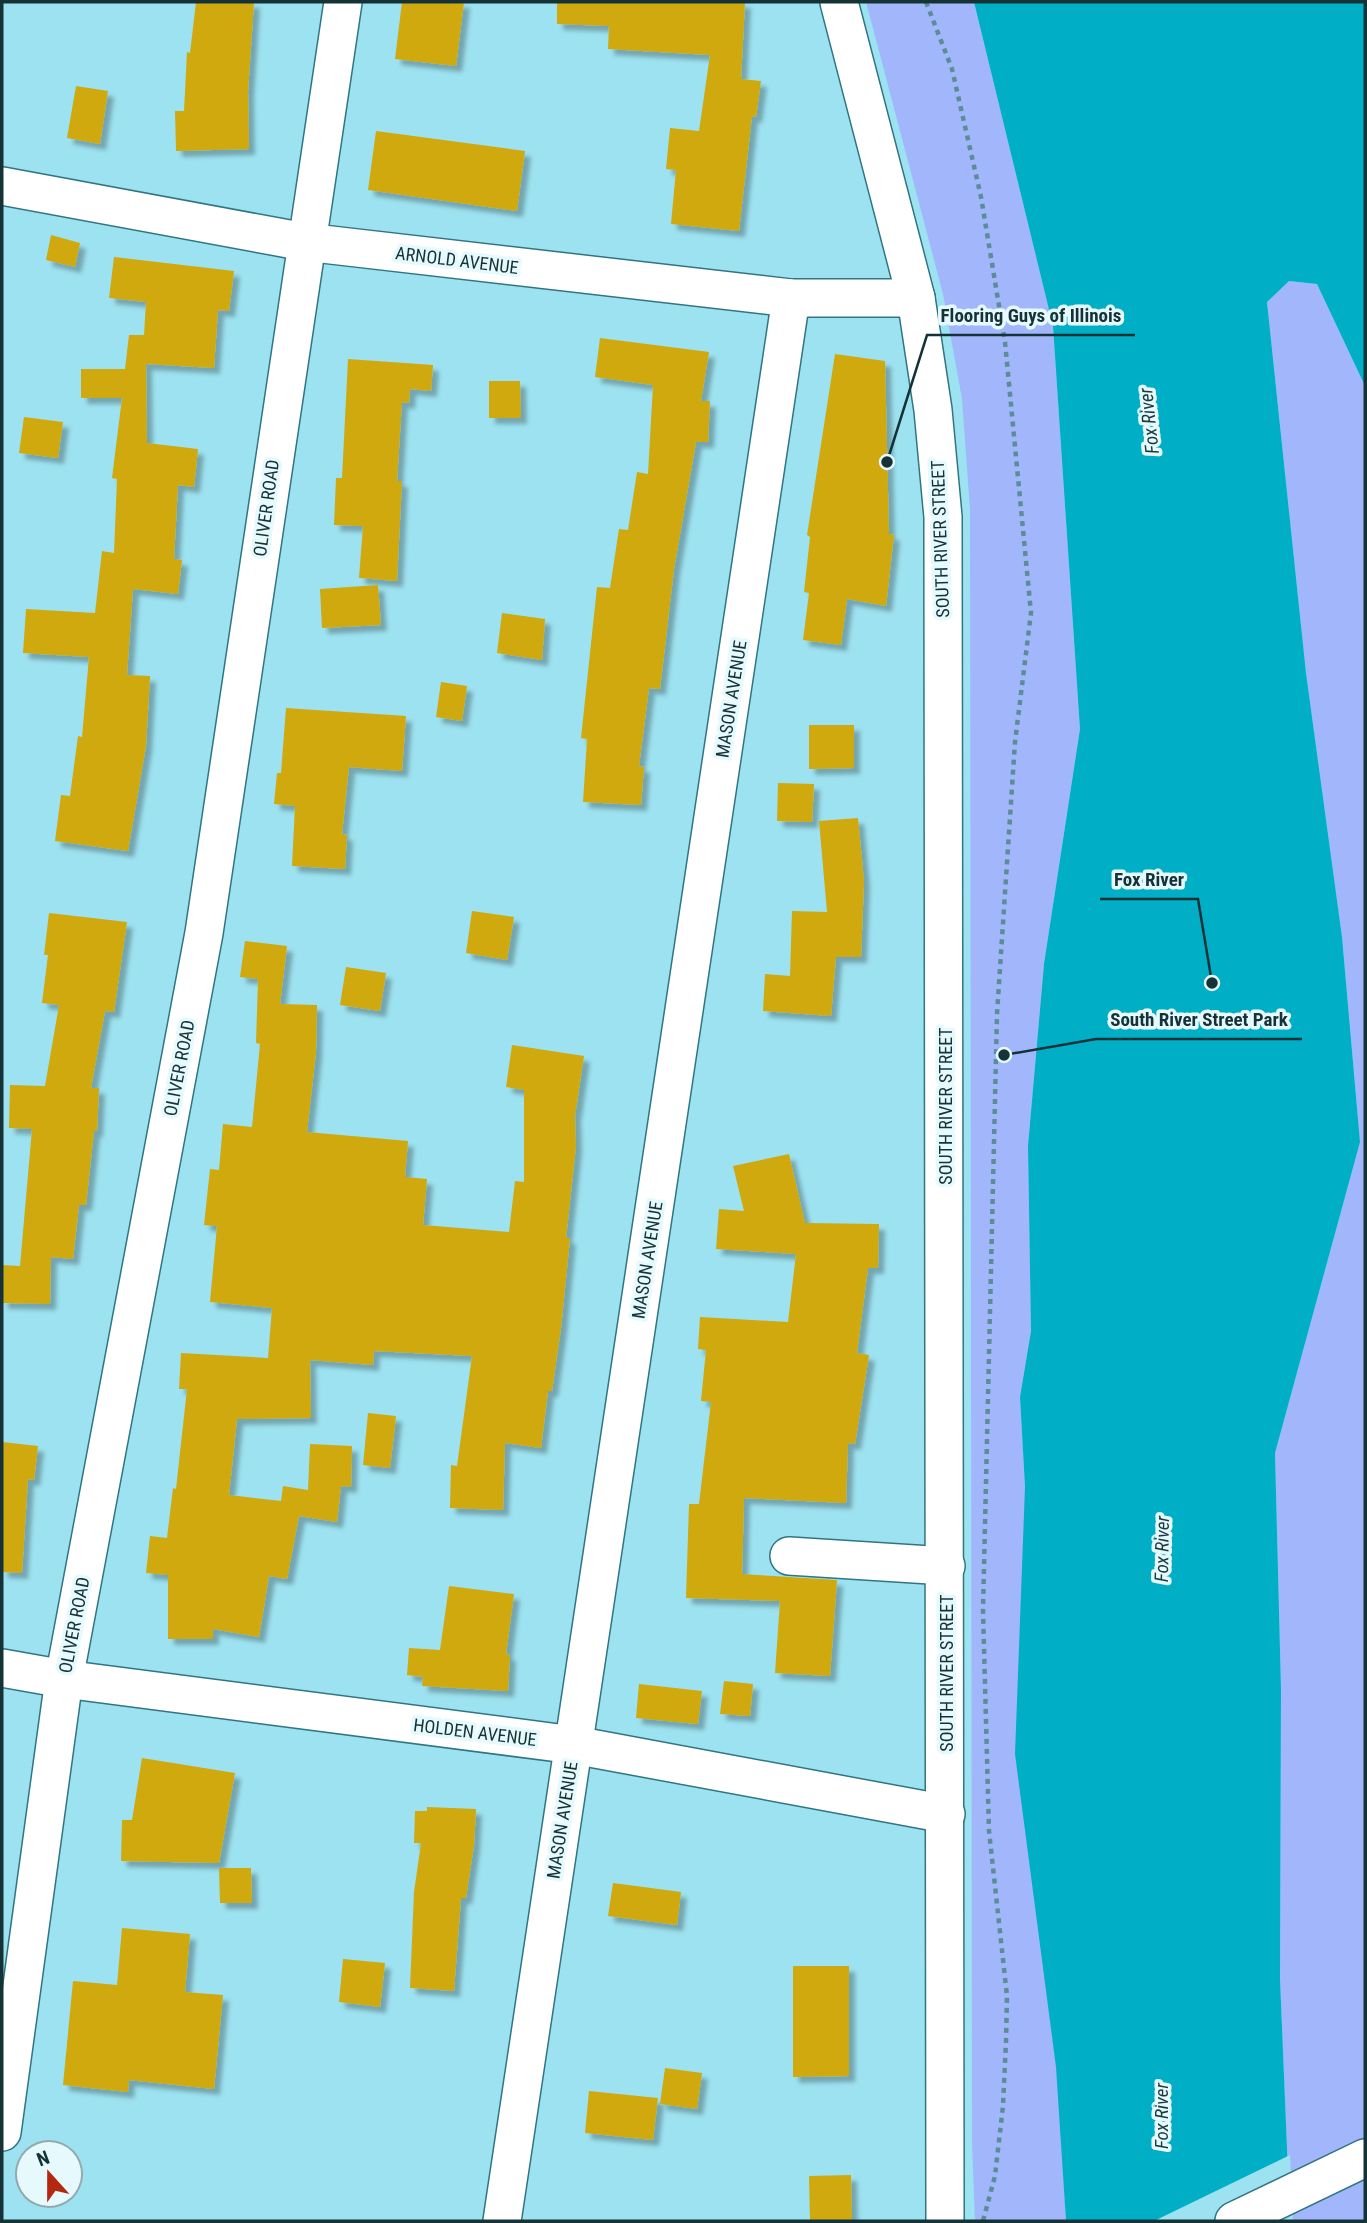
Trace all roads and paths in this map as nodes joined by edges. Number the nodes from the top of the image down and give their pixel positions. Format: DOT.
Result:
graph roads {
  1 [pos="343,2"];
  2 [pos="838,2"];
  3 [pos="926,2"];
  4 [pos="2,186"];
  5 [pos="305,243"];
  6 [pos="791,298"];
  7 [pos="916,298"];
  8 [pos="789,1556"];
  9 [pos="946,1566"];
  10 [pos="2,1668"];
  11 [pos="64,1679"];
  12 [pos="574,1745"];
  13 [pos="946,1814"];
  14 [pos="2,2132"];
  15 [pos="1365,2158"];
  16 [pos="502,2221"];
  17 [pos="945,2221"];
  18 [pos="983,2221"];
  19 [pos="1234,2221"];
  1 -- 5 [label="street, OLIVER ROAD"];
  2 -- 7 [label="street, SOUTH RIVER STREET"];
  3 -- 18 [label="path"];
  4 -- 5 [label="street, ARNOLD AVENUE"];
  5 -- 6 [label="street, ARNOLD AVENUE"];
  5 -- 11 [label="street, OLIVER ROAD"];
  6 -- 7 [label="street, ARNOLD AVENUE"];
  6 -- 12 [label="street, MASON AVENUE"];
  7 -- 9 [label="street, SOUTH RIVER STREET"];
  8 -- 9 [label="street"];
  9 -- 13 [label="street, SOUTH RIVER STREET"];
  10 -- 11 [label="street, HOLDEN AVENUE"];
  11 -- 12 [label="street, HOLDEN AVENUE"];
  11 -- 14 [label="street, OLIVER ROAD"];
  12 -- 13 [label="street, HOLDEN AVENUE"];
  12 -- 16 [label="street, MASON AVENUE"];
  13 -- 17 [label="street, SOUTH RIVER STREET"];
  15 -- 19 [label="street"];
}
